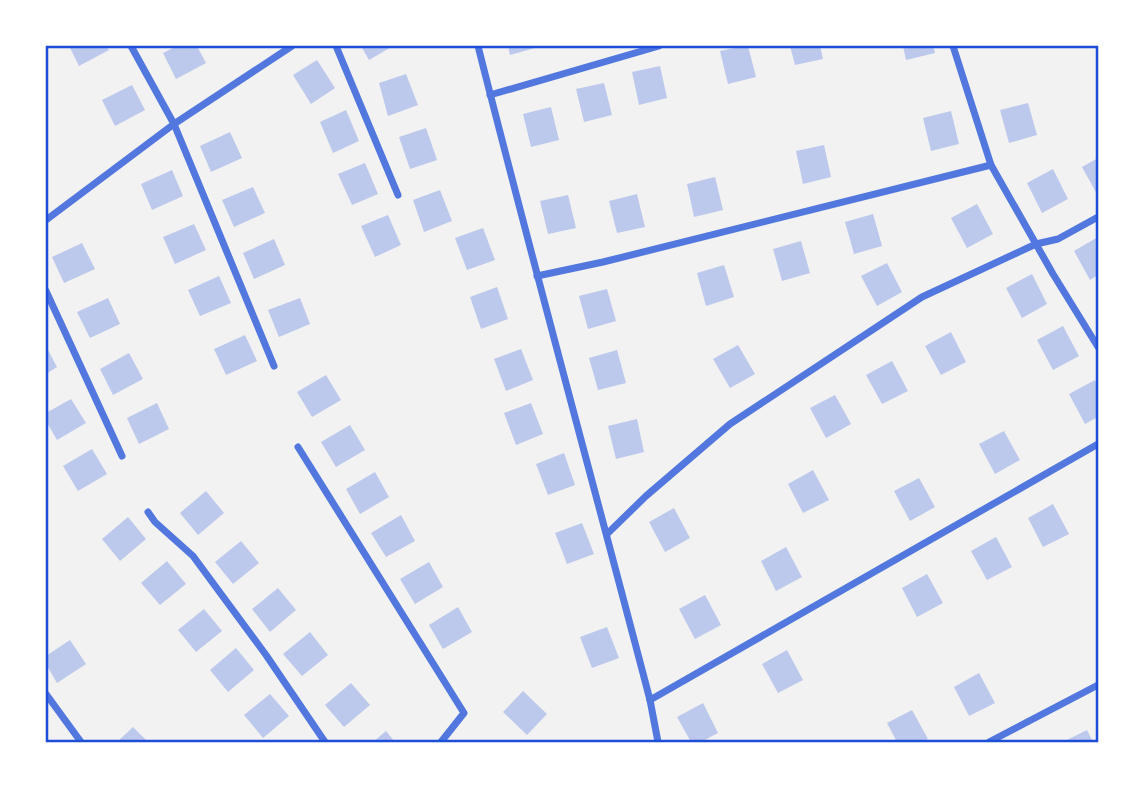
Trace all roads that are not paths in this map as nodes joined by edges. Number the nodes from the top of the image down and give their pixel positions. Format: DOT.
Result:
graph roads {
  1 [pos="131,46"];
  2 [pos="292,46"];
  3 [pos="337,46"];
  4 [pos="478,46"];
  5 [pos="659,46"];
  6 [pos="953,46"];
  7 [pos="490,95"];
  8 [pos="174,124"];
  9 [pos="991,165"];
  10 [pos="398,195"];
  11 [pos="1098,217"];
  12 [pos="46,220"];
  13 [pos="1036,244"];
  14 [pos="537,276"];
  15 [pos="46,291"];
  16 [pos="1098,347"];
  17 [pos="274,366"];
  18 [pos="1098,444"];
  19 [pos="298,447"];
  20 [pos="122,456"];
  21 [pos="148,512"];
  22 [pos="607,534"];
  23 [pos="1098,685"];
  24 [pos="46,694"];
  25 [pos="650,700"];
  26 [pos="81,743"];
  27 [pos="325,743"];
  28 [pos="441,743"];
  29 [pos="658,743"];
  30 [pos="989,743"];
  1 -- 8 [label="street"];
  2 -- 8 [label="street"];
  3 -- 10 [label="street"];
  4 -- 7 [label="street"];
  5 -- 7 [label="street"];
  6 -- 9 [label="street"];
  7 -- 14 [label="street"];
  8 -- 12 [label="street"];
  8 -- 17 [label="street"];
  9 -- 13 [label="street"];
  9 -- 14 [label="street"];
  11 -- 13 [label="street"];
  13 -- 16 [label="street"];
  13 -- 22 [label="street"];
  14 -- 22 [label="street"];
  15 -- 20 [label="street"];
  18 -- 25 [label="street"];
  19 -- 28 [label="street"];
  21 -- 27 [label="street"];
  22 -- 25 [label="street"];
  23 -- 30 [label="street"];
  24 -- 26 [label="street"];
  25 -- 29 [label="street"];
}
